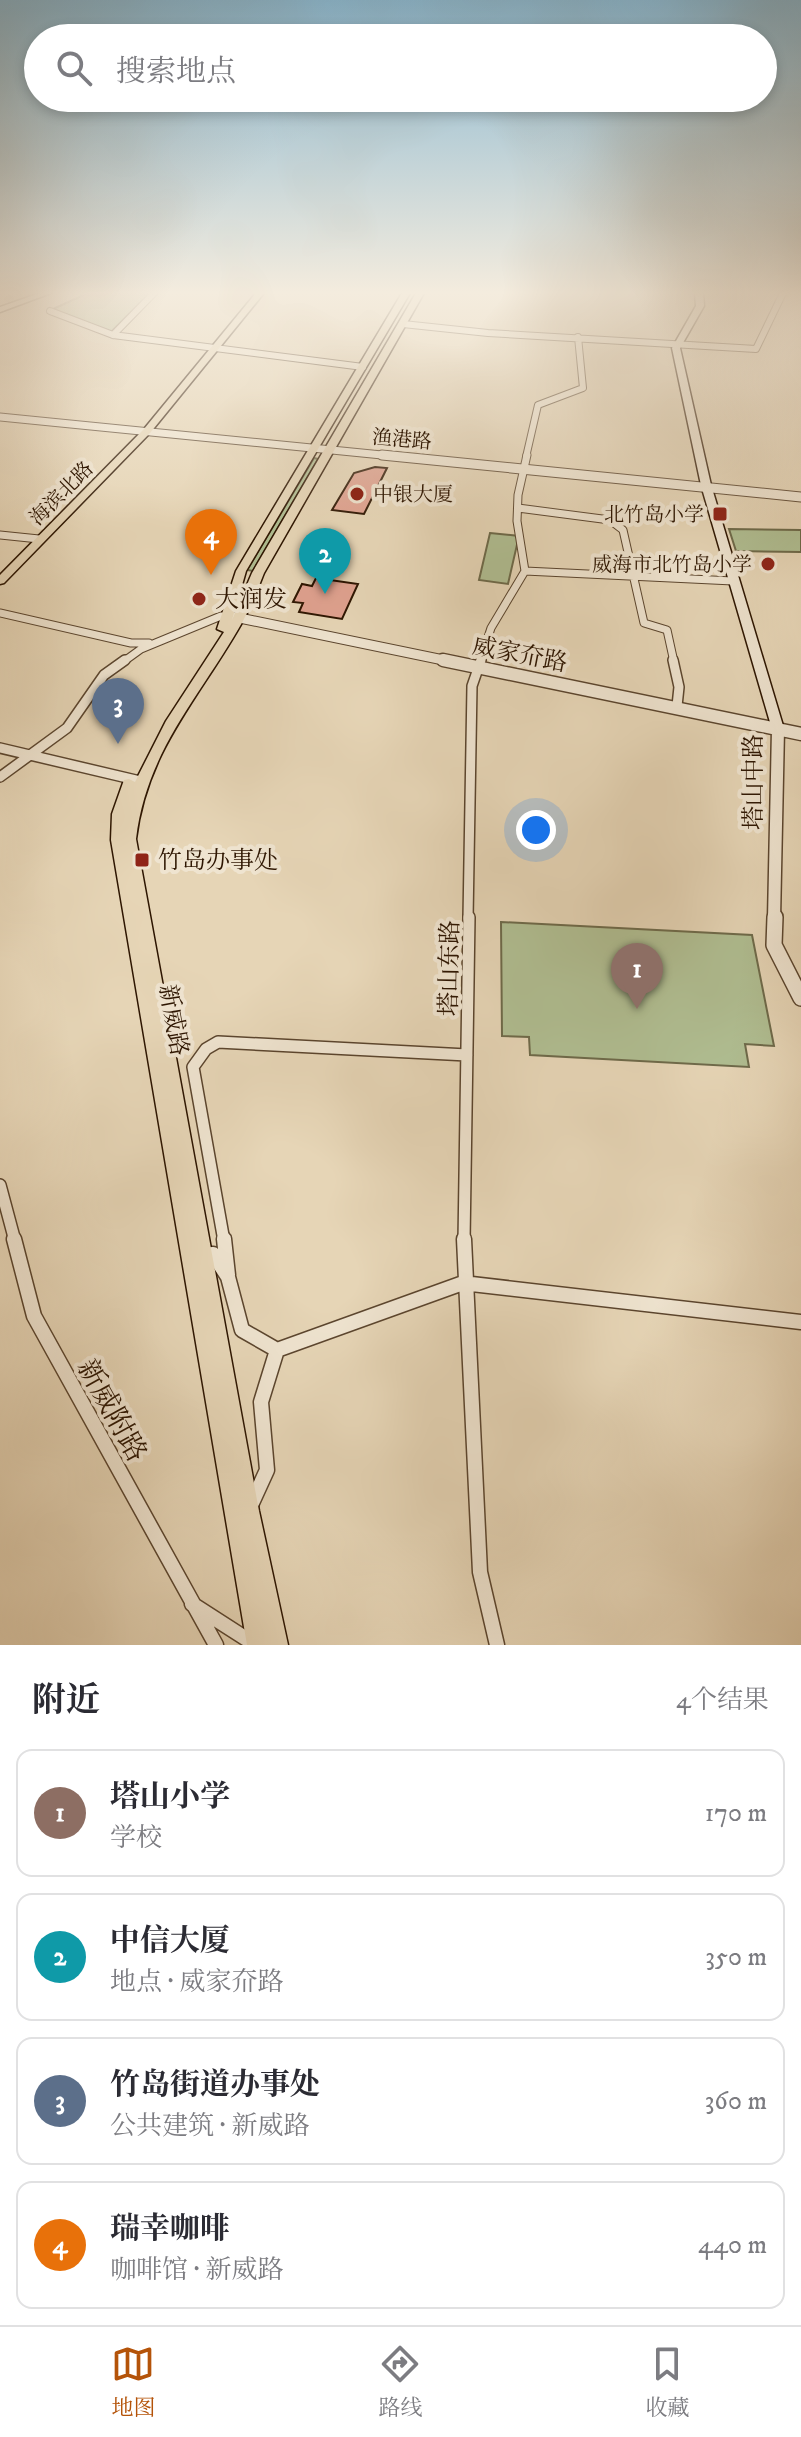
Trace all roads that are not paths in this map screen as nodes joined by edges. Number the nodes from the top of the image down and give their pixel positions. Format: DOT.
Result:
graph roads {
  1 [pos="192,370"];
  2 [pos="361,370"];
  3 [pos="376,370"];
  4 [pos="581,370"];
  5 [pos="681,370"];
  6 [pos="0,417"];
  7 [pos="142,431"];
  8 [pos="313,448"];
  9 [pos="328,450"];
  10 [pos="524,468"];
  11 [pos="706,485"];
  12 [pos="801,497"];
  13 [pos="518,508"];
  14 [pos="0,535"];
  15 [pos="34,539"];
  16 [pos="0,566"];
  17 [pos="525,571"];
  18 [pos="634,578"];
  19 [pos="0,581"];
  20 [pos="733,581"];
  21 [pos="0,613"];
  22 [pos="230,617"];
  23 [pos="156,643"];
  24 [pos="477,666"];
  25 [pos="677,706"];
  26 [pos="778,729"];
  27 [pos="801,734"];
  28 [pos="0,748"];
  29 [pos="32,755"];
  30 [pos="0,777"];
  31 [pos="135,780"];
  32 [pos="795,976"];
  33 [pos="801,998"];
  34 [pos="467,1055"];
  35 [pos="0,1185"];
  36 [pos="202,1255"];
  37 [pos="228,1277"];
  38 [pos="463,1283"];
  39 [pos="801,1322"];
  40 [pos="277,1350"];
  41 [pos="248,1511"];
  42 [pos="189,1602"];
  43 [pos="266,1644"];
  44 [pos="216,1645"];
  45 [pos="497,1645"];
  1 -- 7 [label="main road, 海滨北路"];
  2 -- 8 [label="main road"];
  3 -- 9 [label="main road, 新威路"];
  4 -- 10 [label="street"];
  5 -- 11 [label="main road, 塔山中路"];
  6 -- 7 [label="street, 渔港路"];
  7 -- 8 [label="street, 渔港路"];
  7 -- 15 [label="main road, 海滨北路"];
  8 -- 9 [label="street, 渔港路"];
  8 -- 22 [label="main road"];
  9 -- 10 [label="street, 渔港路"];
  9 -- 22 [label="main road, 新威路"];
  10 -- 11 [label="street, 渔港路"];
  10 -- 13 [label="street"];
  11 -- 12 [label="street, 渔港路"];
  11 -- 20 [label="main road, 塔山中路"];
  13 -- 17 [label="street"];
  13 -- 18 [label="street"];
  14 -- 15 [label="street"];
  15 -- 16 [label="main road, 海滨北路"];
  15 -- 19 [label="main road, 海滨北路"];
  17 -- 18 [label="street"];
  17 -- 24 [label="street, 塔山东路"];
  18 -- 20 [label="street"];
  18 -- 25 [label="street"];
  20 -- 26 [label="main road, 塔山中路"];
  21 -- 23 [label="street"];
  22 -- 23 [label="street"];
  22 -- 24 [label="street, 威家夼路"];
  22 -- 31 [label="main road, 新威路"];
  23 -- 29 [label="street"];
  24 -- 25 [label="street, 威家夼路"];
  24 -- 34 [label="street, 塔山东路"];
  25 -- 26 [label="street, 威家夼路"];
  26 -- 27 [label="street, 威家夼路"];
  26 -- 32 [label="street, 塔山中路"];
  28 -- 29 [label="street"];
  29 -- 30 [label="street"];
  29 -- 31 [label="street"];
  31 -- 36 [label="main road, 新威路"];
  31 -- 43 [label="main road, 新威路"];
  32 -- 33 [label="street, 塔山中路"];
  34 -- 37 [label="street"];
  34 -- 38 [label="street, 塔山东路"];
  35 -- 42 [label="street, 新威附路"];
  36 -- 37 [label="street"];
  36 -- 41 [label="main road, 新威路"];
  37 -- 40 [label="street"];
  38 -- 39 [label="street"];
  38 -- 40 [label="street"];
  38 -- 45 [label="street, 塔山东路"];
  40 -- 41 [label="street"];
  41 -- 43 [label="main road, 新威路"];
  42 -- 43 [label="street"];
  42 -- 44 [label="street, 新威附路"];
}
